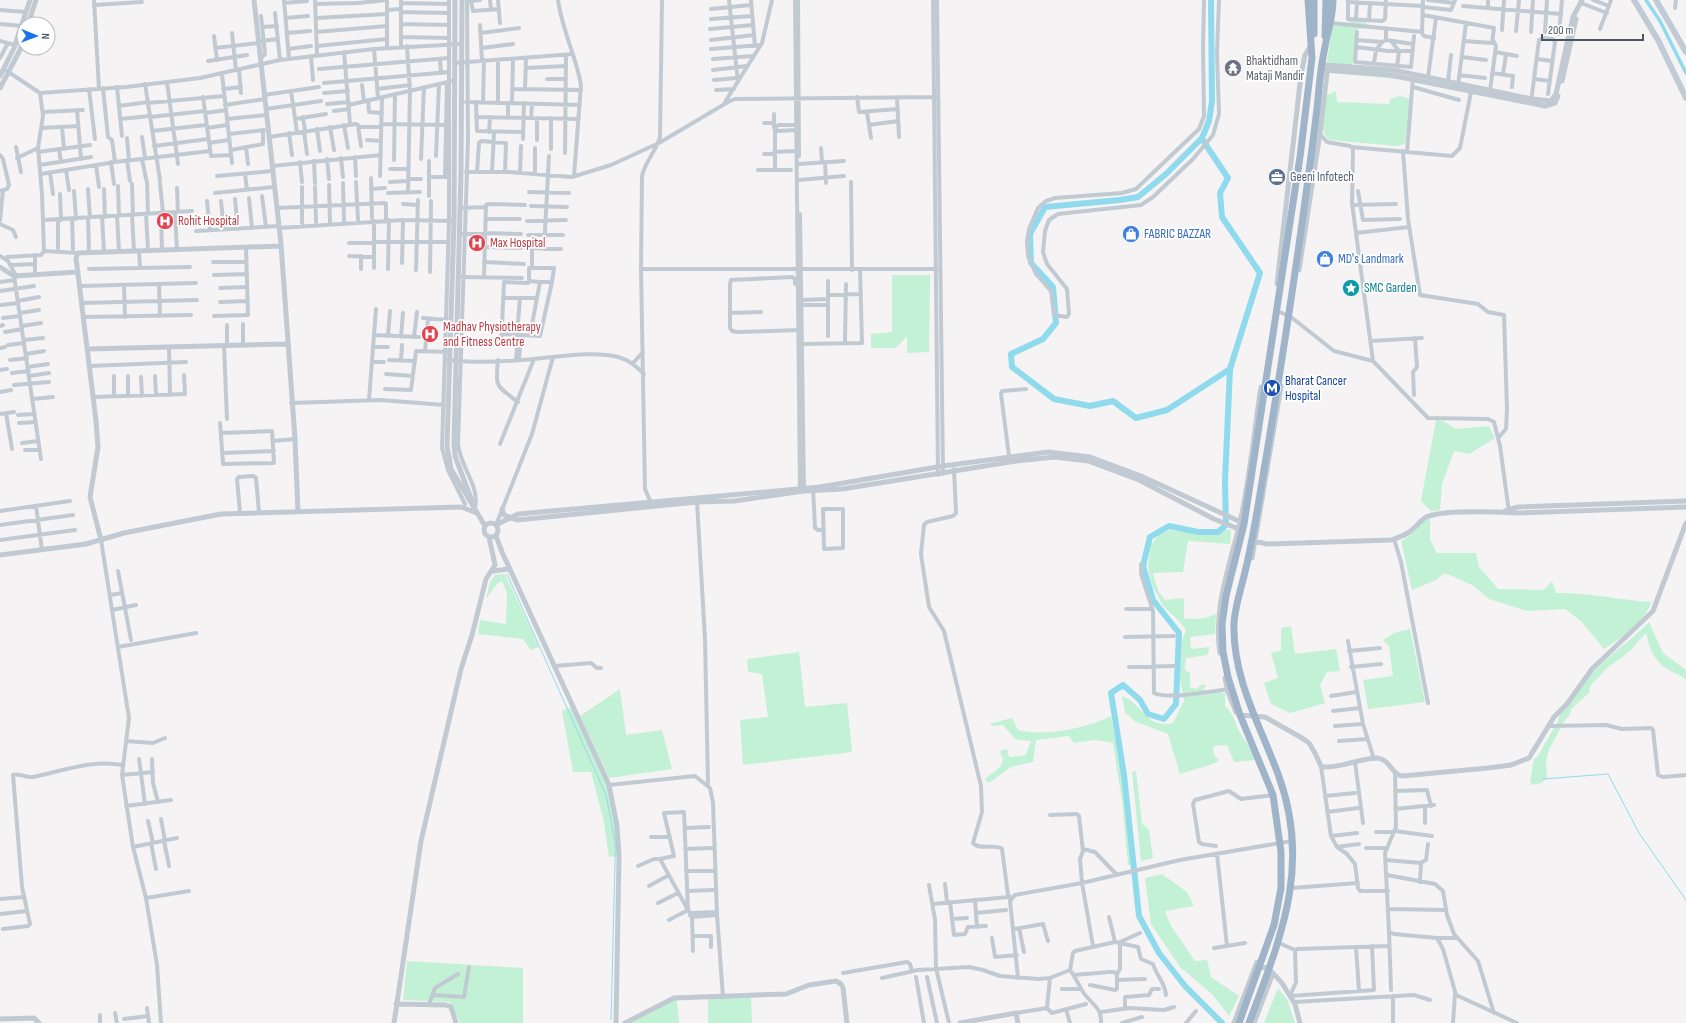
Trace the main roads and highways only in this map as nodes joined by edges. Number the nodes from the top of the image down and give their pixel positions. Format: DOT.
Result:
graph roads {
  1 [pos="1308,0"];
  2 [pos="1314,0"];
  3 [pos="1326,0"];
  4 [pos="1333,0"];
  5 [pos="1634,0"];
  6 [pos="1656,0"];
  7 [pos="1685,49"];
  8 [pos="1324,50"];
  9 [pos="1312,58"];
  10 [pos="1686,98"];
  11 [pos="1302,250"];
  12 [pos="1297,256"];
  13 [pos="1274,763"];
  14 [pos="1262,768"];
  15 [pos="1239,1019"];
  16 [pos="1249,1023"];
  1 -- 9 [label="highway"];
  2 -- 9 [label="highway"];
  3 -- 8 [label="highway"];
  4 -- 8 [label="highway"];
  5 -- 10 [label="main road"];
  6 -- 7 [label="main road"];
  8 -- 12 [label="highway"];
  9 -- 14 [label="highway"];
  11 -- 12 [label="highway"];
  12 -- 13 [label="highway"];
  13 -- 14 [label="highway"];
  13 -- 16 [label="highway"];
  14 -- 15 [label="highway"];
}
